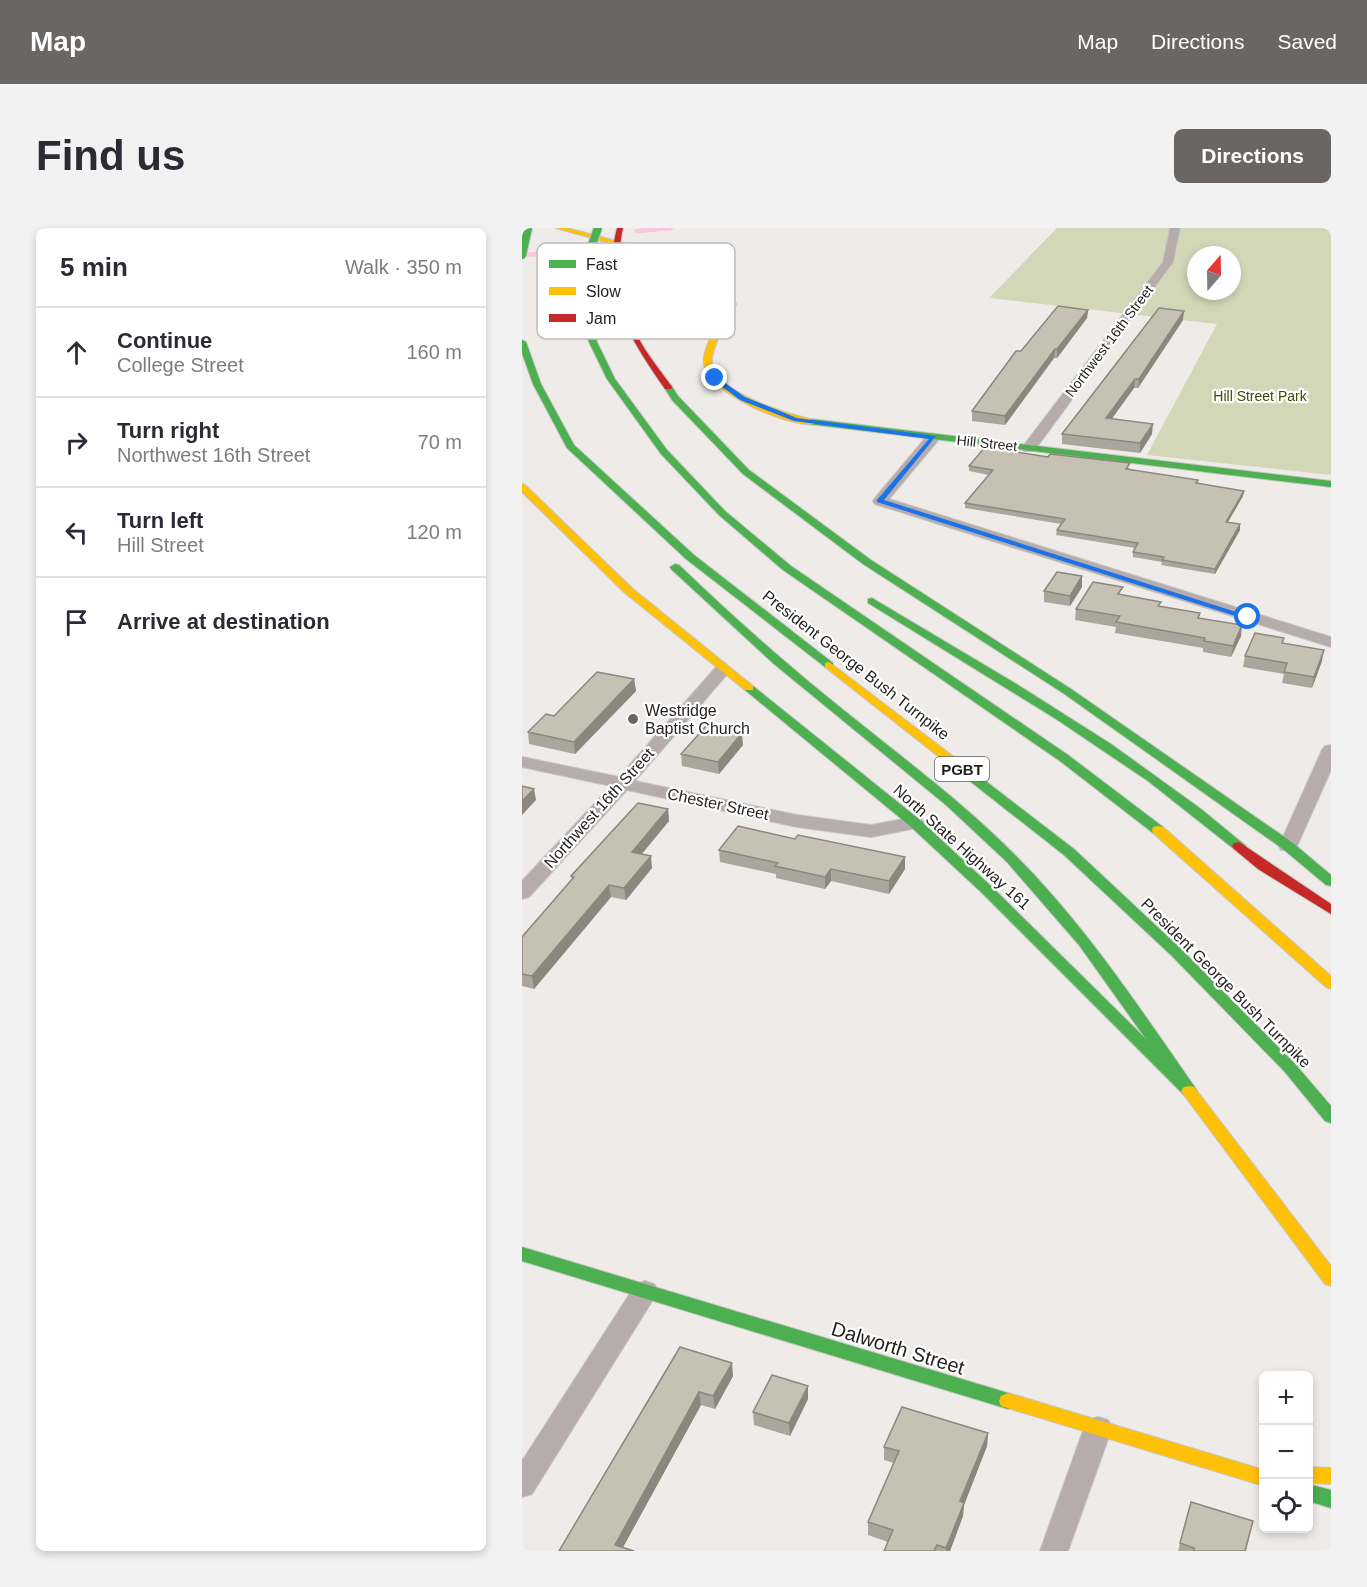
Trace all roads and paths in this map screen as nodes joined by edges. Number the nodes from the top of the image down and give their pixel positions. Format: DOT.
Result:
graph roads {
  1 [pos="528,228"];
  2 [pos="585,228"];
  3 [pos="598,228"];
  4 [pos="620,228"];
  5 [pos="1175,228"];
  6 [pos="522,232"];
  7 [pos="551,235"];
  8 [pos="615,242"];
  9 [pos="570,243"];
  10 [pos="583,243"];
  11 [pos="593,243"];
  12 [pos="619,243"];
  13 [pos="522,255"];
  14 [pos="594,339"];
  15 [pos="635,339"];
  16 [pos="716,339"];
  17 [pos="522,342"];
  18 [pos="933,438"];
  19 [pos="570,446"];
  20 [pos="1029,448"];
  21 [pos="1331,484"];
  22 [pos="522,487"];
  23 [pos="705,494"];
  24 [pos="631,522"];
  25 [pos="773,538"];
  26 [pos="662,553"];
  27 [pos="855,591"];
  28 [pos="1331,642"];
  29 [pos="723,669"];
  30 [pos="1331,750"];
  31 [pos="522,762"];
  32 [pos="623,784"];
  33 [pos="915,823"];
  34 [pos="1288,846"];
  35 [pos="1331,882"];
  36 [pos="522,893"];
  37 [pos="1331,910"];
  38 [pos="1331,984"];
  39 [pos="1189,1090"];
  40 [pos="1331,1117"];
  41 [pos="522,1254"];
  42 [pos="1331,1278"];
  43 [pos="645,1291"];
  44 [pos="1098,1428"];
  45 [pos="1259,1475"];
  46 [pos="1313,1476"];
  47 [pos="1331,1476"];
  48 [pos="522,1485"];
  49 [pos="1313,1494"];
  50 [pos="1331,1499"];
  51 [pos="1054,1551"];
  1 -- 13 [label="main road, bridge"];
  2 -- 10 [label="main road"];
  3 -- 11 [label="main road, bridge"];
  4 -- 8 [label="main road"];
  5 -- 20 [label="street, Northwest 16th Street"];
  6 -- 7 [label="main road"];
  7 -- 8 [label="main road, Hill Street"];
  7 -- 9 [label="main road"];
  8 -- 12 [label="main road, Hill Street"];
  14 -- 23 [label="main road"];
  15 -- 34 [label="main road"];
  16 -- 18 [label="main road, Hill Street"];
  17 -- 19 [label="main road, President George Bush Turnpike / PGBT"];
  18 -- 20 [label="main road, Hill Street"];
  18 -- 28 [label="street"];
  19 -- 24 [label="main road"];
  19 -- 40 [label="main road, President George Bush Turnpike / PGBT"];
  20 -- 21 [label="main road, Hill Street"];
  22 -- 29 [label="main road, North State Highway 161"];
  23 -- 25 [label="main road"];
  23 -- 38 [label="main road"];
  26 -- 39 [label="main road"];
  27 -- 37 [label="main road"];
  29 -- 32 [label="street, Northwest 16th Street"];
  29 -- 33 [label="main road, North State Highway 161"];
  30 -- 34 [label="street"];
  31 -- 32 [label="street, Chester Street"];
  32 -- 33 [label="street, Chester Street"];
  32 -- 36 [label="street, Northwest 16th Street"];
  33 -- 39 [label="main road, North State Highway 161"];
  34 -- 35 [label="main road"];
  39 -- 42 [label="main road, North State Highway 161"];
  41 -- 43 [label="main road, Dalworth Street"];
  43 -- 44 [label="main road, Dalworth Street"];
  43 -- 48 [label="street"];
  44 -- 45 [label="main road, Dalworth Street"];
  44 -- 51 [label="street"];
  46 -- 47 [label="main road"];
  49 -- 50 [label="main road"];
}
